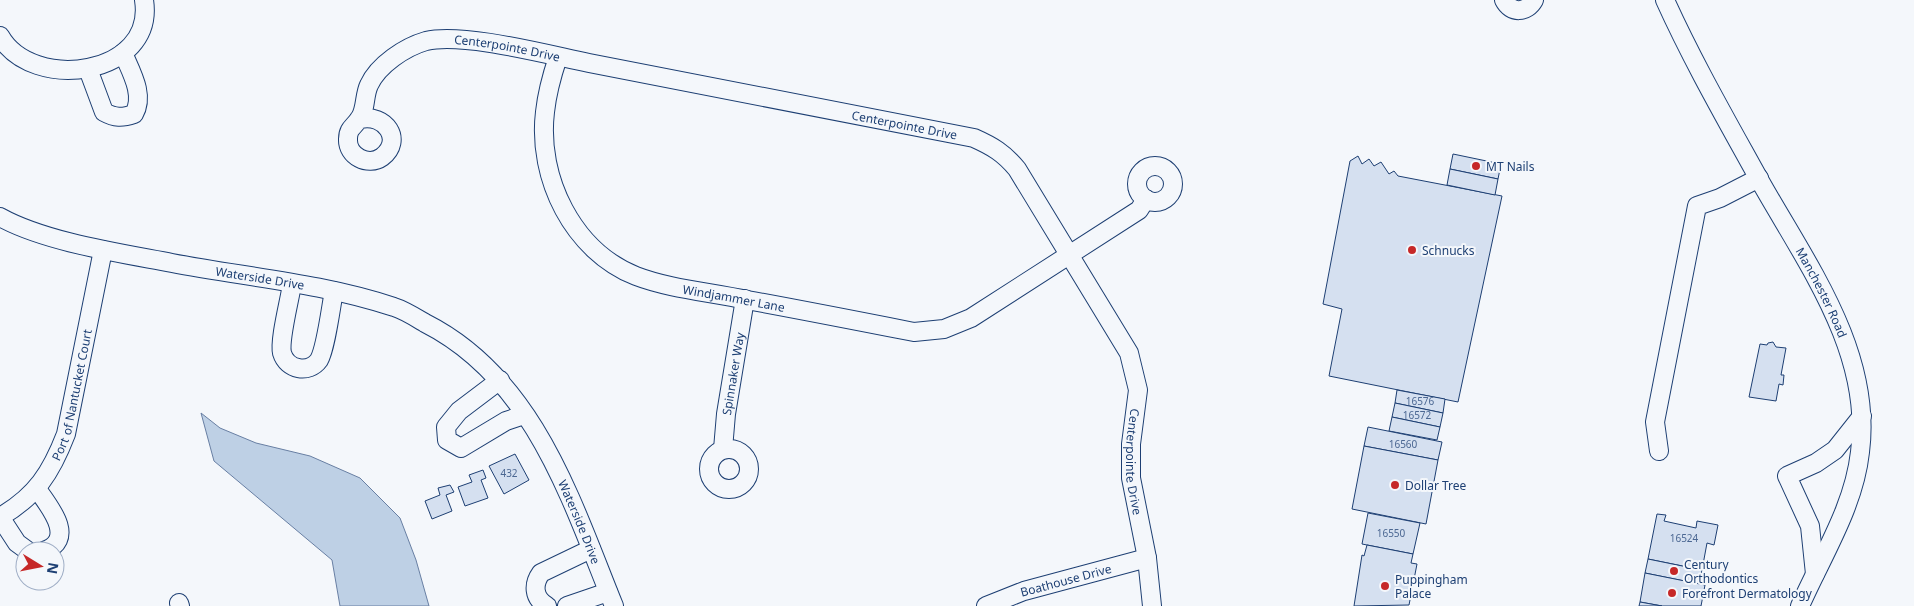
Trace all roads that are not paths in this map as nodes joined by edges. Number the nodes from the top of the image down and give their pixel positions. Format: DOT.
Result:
graph roads {
  1 [pos="136,0"];
  2 [pos="145,0"];
  3 [pos="1504,0"];
  4 [pos="1534,0"];
  5 [pos="1665,0"];
  6 [pos="0,36"];
  7 [pos="123,53"];
  8 [pos="558,57"];
  9 [pos="88,69"];
  10 [pos="360,119"];
  11 [pos="1758,178"];
  12 [pos="1146,199"];
  13 [pos="0,217"];
  14 [pos="103,250"];
  15 [pos="1068,256"];
  16 [pos="292,284"];
  17 [pos="334,291"];
  18 [pos="745,299"];
  19 [pos="500,380"];
  20 [pos="524,415"];
  21 [pos="1862,416"];
  22 [pos="724,449"];
  23 [pos="1659,451"];
  24 [pos="37,489"];
  25 [pos="0,517"];
  26 [pos="16,541"];
  27 [pos="57,541"];
  28 [pos="591,549"];
  29 [pos="1146,558"];
  30 [pos="1815,574"];
  31 [pos="611,599"];
  32 [pos="547,606"];
  33 [pos="567,606"];
  34 [pos="986,606"];
  35 [pos="1152,606"];
  36 [pos="1800,606"];
  1 -- 2 [label="street"];
  2 -- 7 [label="street"];
  3 -- 4 [label="street"];
  5 -- 11 [label="street, Manchester Road"];
  6 -- 9 [label="street"];
  7 -- 9 [label="street"];
  7 -- 9 [label="street"];
  8 -- 10 [label="street, Centerpointe Drive"];
  8 -- 15 [label="street, Centerpointe Drive"];
  8 -- 18 [label="street, Windjammer Lane"];
  11 -- 21 [label="street, Manchester Road"];
  11 -- 23 [label="street"];
  12 -- 15 [label="street, Windjammer Lane"];
  13 -- 14 [label="street, Waterside Drive"];
  14 -- 16 [label="street, Waterside Drive"];
  14 -- 24 [label="street, Port of Nantucket Court"];
  15 -- 18 [label="street, Windjammer Lane"];
  15 -- 29 [label="street, Centerpointe Drive"];
  16 -- 17 [label="street, Waterside Drive"];
  16 -- 17 [label="street"];
  17 -- 19 [label="street, Waterside Drive"];
  18 -- 22 [label="street, Spinnaker Way"];
  19 -- 20 [label="street, Waterside Drive"];
  19 -- 20 [label="street"];
  20 -- 28 [label="street, Waterside Drive"];
  21 -- 30 [label="street, Manchester Road"];
  21 -- 30 [label="street"];
  24 -- 25 [label="street, Port of Nantucket Court"];
  24 -- 27 [label="street"];
  25 -- 26 [label="street"];
  28 -- 31 [label="street, Waterside Drive"];
  28 -- 32 [label="street"];
  29 -- 34 [label="street, Boathouse Drive"];
  29 -- 35 [label="street, Centerpointe Drive"];
  30 -- 36 [label="street, Manchester Road"];
  31 -- 33 [label="street"];
}
